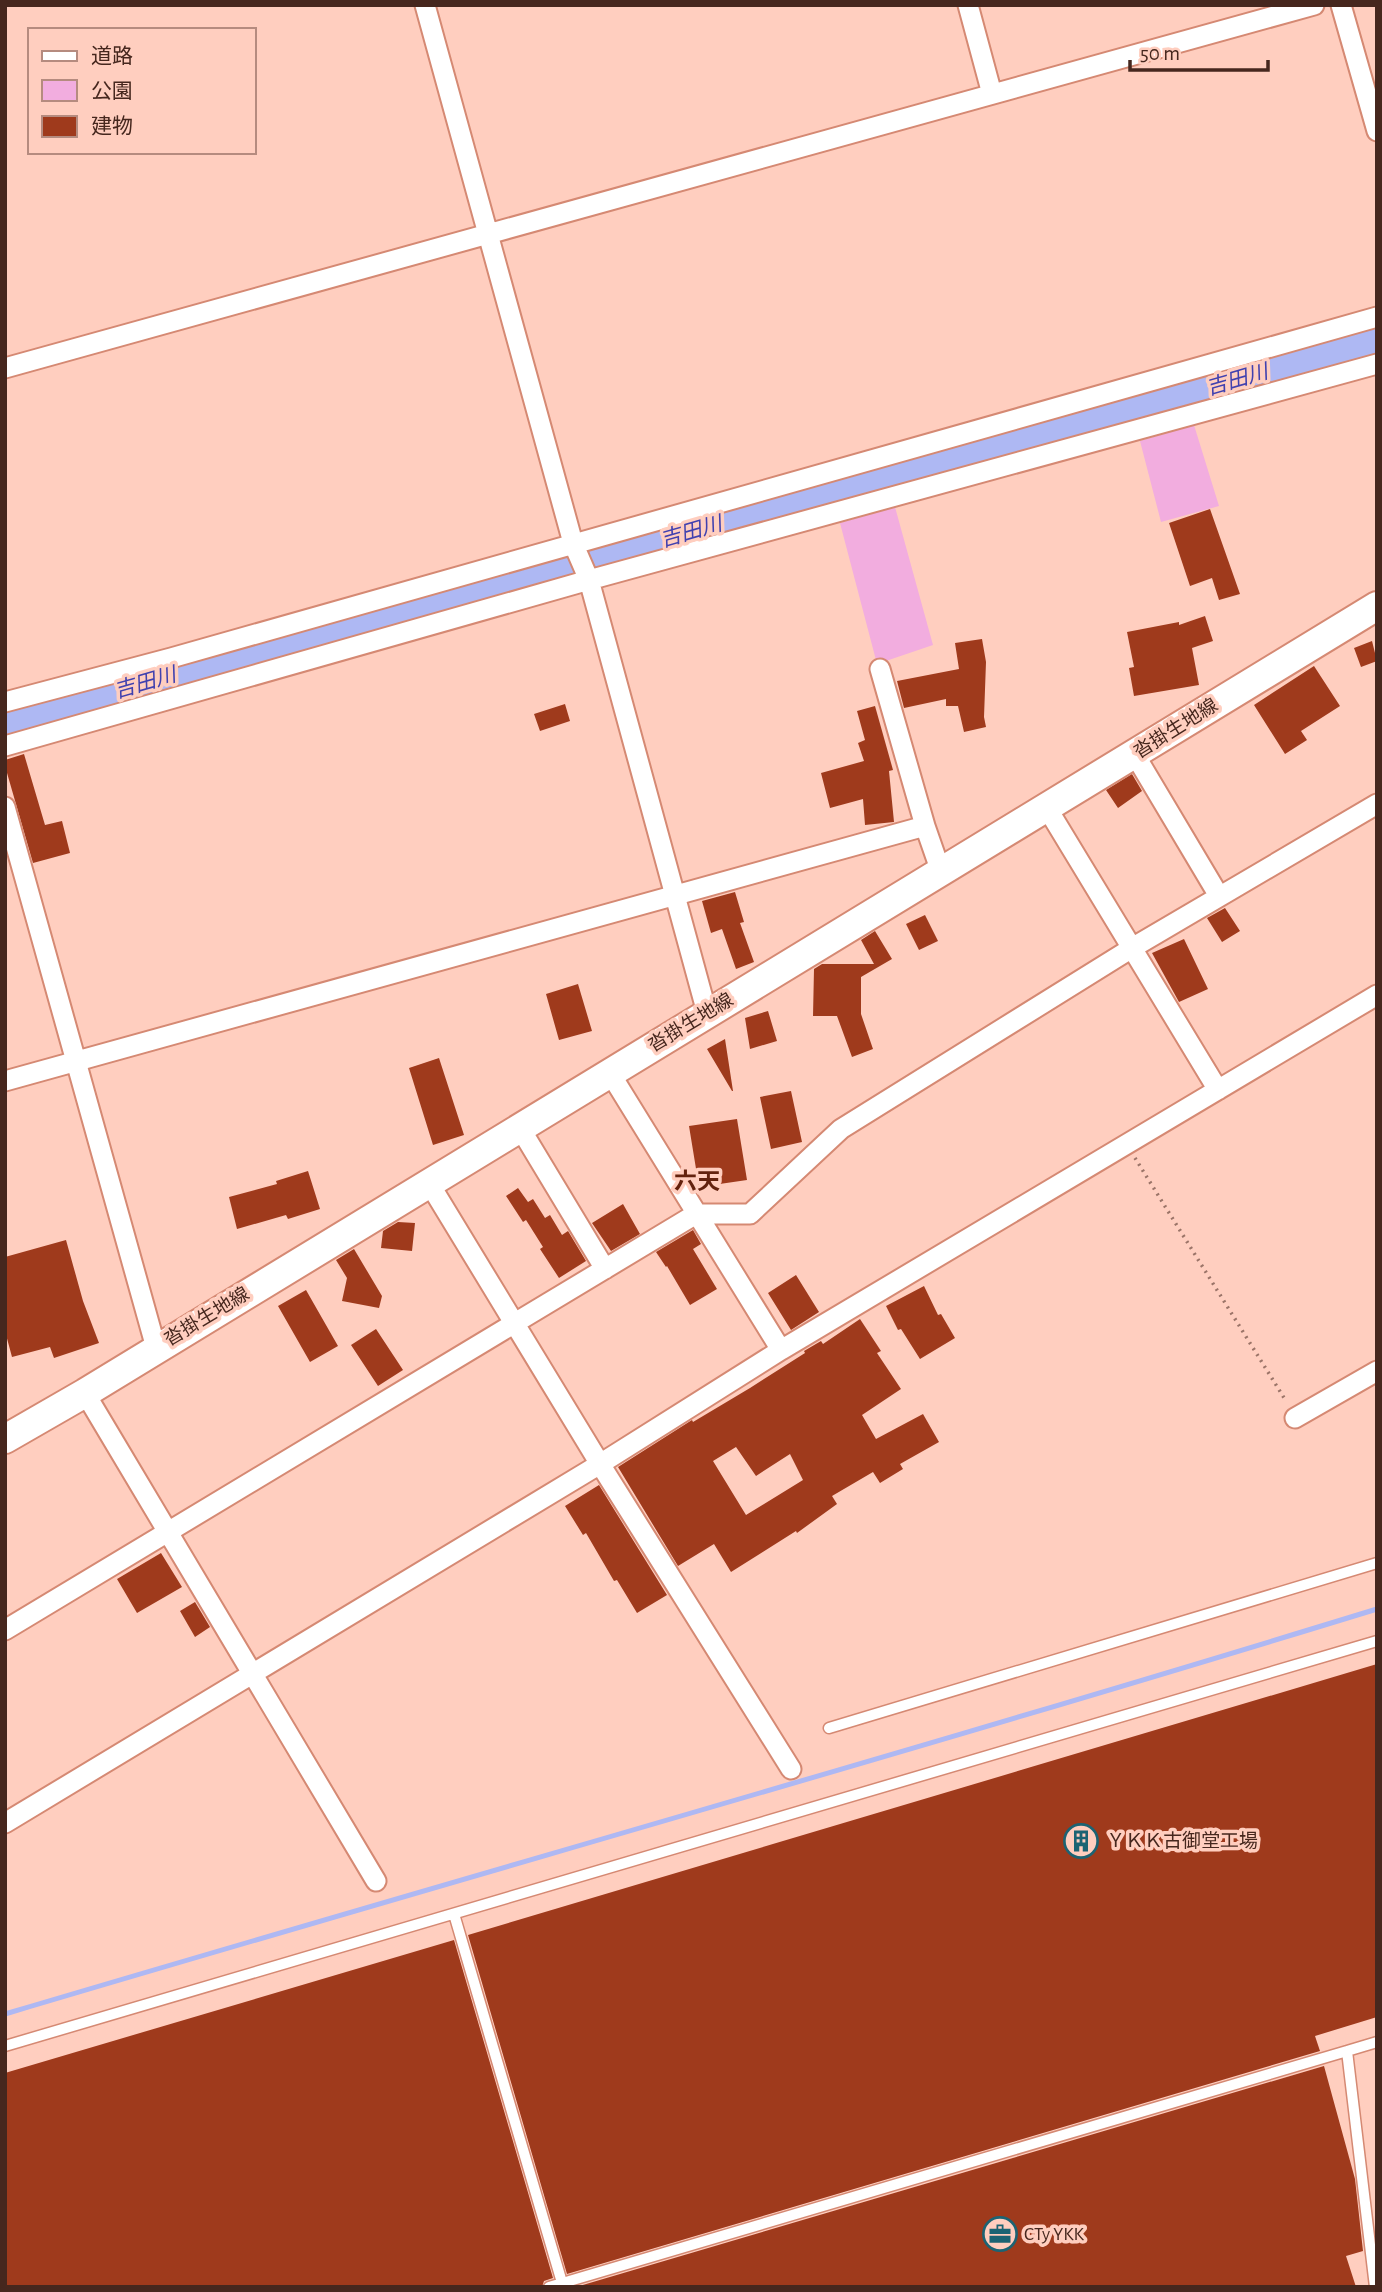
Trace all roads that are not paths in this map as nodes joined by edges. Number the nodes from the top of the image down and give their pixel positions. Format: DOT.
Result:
graph roads {
  1 [pos="425,5"];
  2 [pos="968,5"];
  3 [pos="1314,5"];
  4 [pos="1341,5"];
  5 [pos="992,94"];
  6 [pos="1377,131"];
  7 [pos="487,233"];
  8 [pos="1377,317"];
  9 [pos="1377,364"];
  10 [pos="5,368"];
  11 [pos="574,544"];
  12 [pos="589,579"];
  13 [pos="1377,606"];
  14 [pos="880,669"];
  15 [pos="5,702"];
  16 [pos="5,746"];
  17 [pos="1135,755"];
  18 [pos="1377,803"];
  19 [pos="5,807"];
  20 [pos="1047,808"];
  21 [pos="925,826"];
  22 [pos="940,872"];
  23 [pos="676,894"];
  24 [pos="1219,897"];
  25 [pos="1132,948"];
  26 [pos="1377,995"];
  27 [pos="707,1013"];
  28 [pos="77,1061"];
  29 [pos="610,1073"];
  30 [pos="5,1081"];
  31 [pos="1218,1090"];
  32 [pos="520,1128"];
  33 [pos="429,1183"];
  34 [pos="696,1214"];
  35 [pos="605,1269"];
  36 [pos="514,1324"];
  37 [pos="156,1348"];
  38 [pos="781,1350"];
  39 [pos="1377,1371"];
  40 [pos="85,1393"];
  41 [pos="1295,1418"];
  42 [pos="5,1439"];
  43 [pos="600,1464"];
  44 [pos="168,1532"];
  45 [pos="1377,1563"];
  46 [pos="5,1630"];
  47 [pos="1377,1641"];
  48 [pos="252,1672"];
  49 [pos="829,1728"];
  50 [pos="791,1769"];
  51 [pos="5,1823"];
  52 [pos="376,1881"];
  53 [pos="454,1914"];
  54 [pos="1377,2042"];
  55 [pos="5,2046"];
  56 [pos="1347,2050"];
  57 [pos="563,2285"];
  58 [pos="549,2287"];
  59 [pos="1375,2287"];
  1 -- 7 [label="street"];
  2 -- 5 [label="street"];
  3 -- 5 [label="street"];
  4 -- 6 [label="street"];
  5 -- 7 [label="street"];
  7 -- 10 [label="street"];
  7 -- 11 [label="street"];
  8 -- 11 [label="street"];
  9 -- 12 [label="street"];
  11 -- 12 [label="street"];
  11 -- 15 [label="street"];
  12 -- 16 [label="street"];
  12 -- 23 [label="street"];
  13 -- 17 [label="main road, 沓掛生地線"];
  14 -- 21 [label="street"];
  17 -- 20 [label="main road, 沓掛生地線"];
  17 -- 24 [label="street"];
  18 -- 24 [label="street"];
  19 -- 28 [label="street"];
  20 -- 22 [label="main road, 沓掛生地線"];
  20 -- 25 [label="street"];
  21 -- 22 [label="street"];
  21 -- 23 [label="street"];
  22 -- 27 [label="main road, 沓掛生地線"];
  23 -- 27 [label="street"];
  23 -- 28 [label="street"];
  24 -- 25 [label="street"];
  25 -- 31 [label="street"];
  25 -- 34 [label="street"];
  26 -- 31 [label="street"];
  27 -- 29 [label="main road, 沓掛生地線"];
  28 -- 30 [label="street"];
  28 -- 37 [label="street"];
  29 -- 32 [label="main road, 沓掛生地線"];
  29 -- 34 [label="street"];
  31 -- 38 [label="street"];
  32 -- 33 [label="main road, 沓掛生地線"];
  32 -- 35 [label="street"];
  33 -- 36 [label="street"];
  33 -- 37 [label="main road, 沓掛生地線"];
  34 -- 35 [label="street"];
  34 -- 38 [label="street"];
  35 -- 36 [label="street"];
  36 -- 43 [label="street"];
  36 -- 44 [label="street"];
  37 -- 40 [label="main road, 沓掛生地線"];
  38 -- 43 [label="street"];
  39 -- 41 [label="street"];
  40 -- 42 [label="main road, 沓掛生地線"];
  40 -- 44 [label="street"];
  43 -- 48 [label="street"];
  43 -- 50 [label="street"];
  44 -- 46 [label="street"];
  44 -- 48 [label="street"];
  45 -- 49 [label="lane"];
  47 -- 53 [label="lane"];
  48 -- 51 [label="street"];
  48 -- 52 [label="street"];
  53 -- 55 [label="lane"];
  53 -- 57 [label="lane"];
  54 -- 56 [label="lane"];
  56 -- 57 [label="lane"];
  56 -- 59 [label="lane"];
  57 -- 58 [label="lane"];
}
